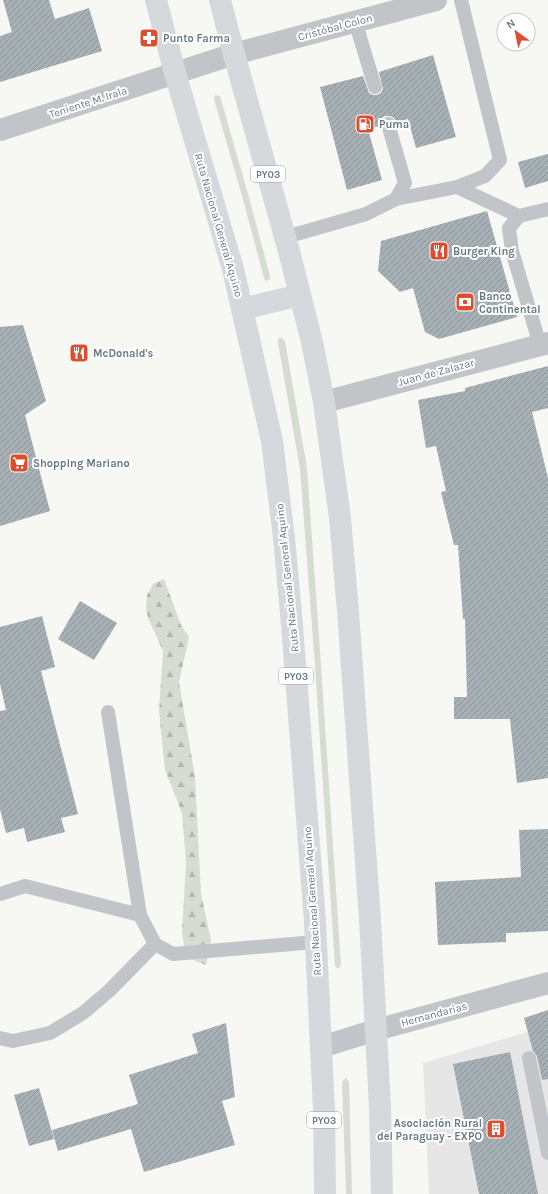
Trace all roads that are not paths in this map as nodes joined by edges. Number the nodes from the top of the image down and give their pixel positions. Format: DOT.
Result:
graph roads {
  1 [pos="156,0"];
  2 [pos="220,0"];
  3 [pos="436,0"];
  4 [pos="461,0"];
  5 [pos="355,21"];
  6 [pos="234,54"];
  7 [pos="175,73"];
  8 [pos="375,88"];
  9 [pos="388,124"];
  10 [pos="0,130"];
  11 [pos="457,188"];
  12 [pos="396,199"];
  13 [pos="548,209"];
  14 [pos="519,216"];
  15 [pos="286,237"];
  16 [pos="300,295"];
  17 [pos="242,309"];
  18 [pos="544,344"];
  19 [pos="324,402"];
  20 [pos="108,712"];
  21 [pos="0,894"];
  22 [pos="140,915"];
  23 [pos="316,942"];
  24 [pos="155,944"];
  25 [pos="548,983"];
  26 [pos="376,1030"];
  27 [pos="0,1038"];
  28 [pos="321,1047"];
  29 [pos="529,1058"];
  30 [pos="547,1144"];
  31 [pos="325,1194"];
  32 [pos="382,1194"];
  1 -- 7 [label="highway, Ruta Nacional General Aquino / PY03"];
  2 -- 6 [label="highway, PY03"];
  3 -- 5 [label="street, Cristóbal Colon"];
  4 -- 11 [label="lane"];
  5 -- 6 [label="street, Cristóbal Colon"];
  5 -- 8 [label="lane"];
  6 -- 7 [label="street, Cristóbal Colon"];
  6 -- 15 [label="highway, PY03"];
  7 -- 10 [label="street, Teniente M. Irala"];
  7 -- 17 [label="highway, Ruta Nacional General Aquino / PY03"];
  9 -- 12 [label="lane"];
  11 -- 12 [label="lane"];
  11 -- 14 [label="lane"];
  12 -- 15 [label="lane"];
  13 -- 14 [label="lane"];
  14 -- 18 [label="lane"];
  15 -- 16 [label="highway, PY03"];
  16 -- 17 [label="highway"];
  16 -- 19 [label="highway, PY03"];
  17 -- 23 [label="highway, Ruta Nacional General Aquino / PY03"];
  18 -- 19 [label="street, Juan de Zalazar"];
  19 -- 26 [label="highway, PY03"];
  20 -- 22 [label="lane"];
  21 -- 22 [label="lane"];
  22 -- 24 [label="lane"];
  23 -- 24 [label="lane"];
  23 -- 28 [label="highway, Ruta Nacional General Aquino / PY03"];
  24 -- 27 [label="lane"];
  25 -- 26 [label="street, Hernandarias"];
  26 -- 28 [label="street, Hernandarias"];
  26 -- 32 [label="highway, PY03"];
  28 -- 31 [label="highway, Ruta Nacional General Aquino / PY03"];
  29 -- 30 [label="lane"];
}
